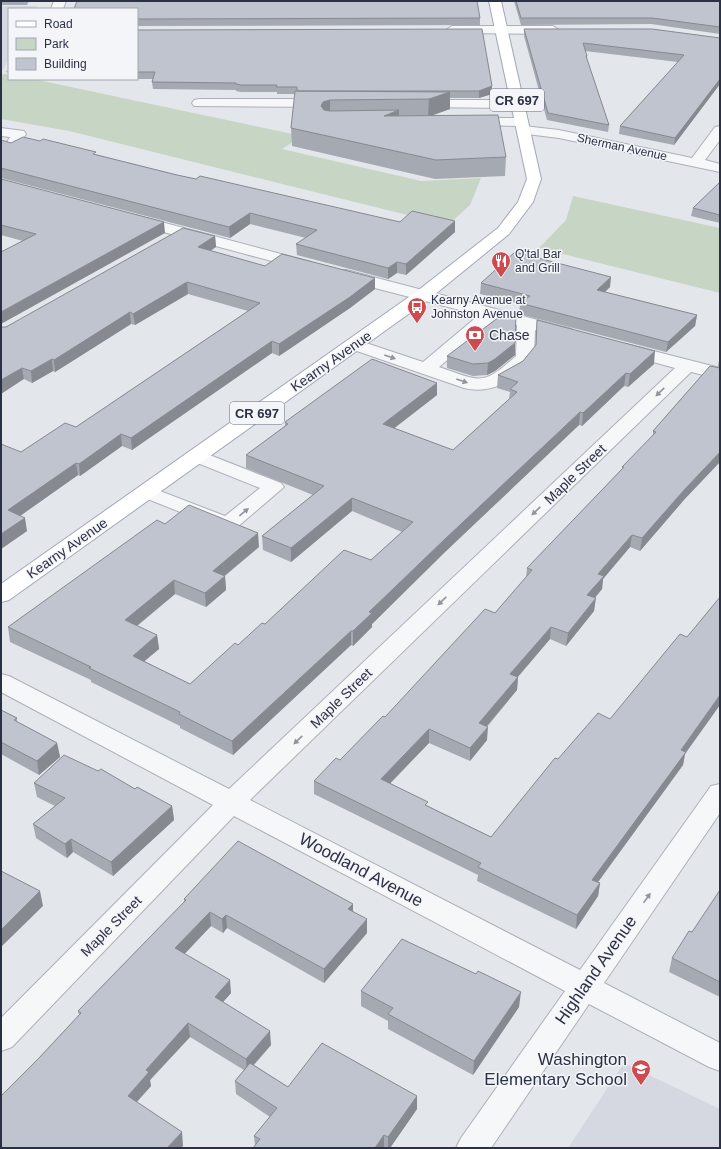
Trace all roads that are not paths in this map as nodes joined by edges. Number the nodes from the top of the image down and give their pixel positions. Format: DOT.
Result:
graph roads {
  1 [pos="495,1"];
  2 [pos="440,30"];
  3 [pos="502,30"];
  4 [pos="565,30"];
  5 [pos="199,103"];
  6 [pos="334,103"];
  7 [pos="406,104"];
  8 [pos="518,104"];
  9 [pos="458,122"];
  10 [pos="522,126"];
  11 [pos="720,130"];
  12 [pos="1,132"];
  13 [pos="11,147"];
  14 [pos="696,162"];
  15 [pos="720,168"];
  16 [pos="121,216"];
  17 [pos="181,232"];
  18 [pos="159,244"];
  19 [pos="422,296"];
  20 [pos="491,314"];
  21 [pos="526,323"];
  22 [pos="580,337"];
  23 [pos="354,344"];
  24 [pos="611,345"];
  25 [pos="688,365"];
  26 [pos="425,369"];
  27 [pos="720,374"];
  28 [pos="197,456"];
  29 [pos="147,492"];
  30 [pos="1,596"];
  31 [pos="1,682"];
  32 [pos="720,793"];
  33 [pos="232,802"];
  34 [pos="584,987"];
  35 [pos="1,1038"];
  36 [pos="720,1058"];
  37 [pos="472,1148"];
  1 -- 3 [label="main road, CR 697"];
  2 -- 3 [label="street"];
  3 -- 4 [label="street"];
  3 -- 8 [label="main road, CR 697"];
  5 -- 6 [label="street"];
  7 -- 8 [label="street"];
  8 -- 10 [label="main road, CR 697"];
  9 -- 10 [label="street, Sherman Avenue"];
  10 -- 14 [label="street, Sherman Avenue"];
  10 -- 19 [label="main road, Kearny Avenue / CR 697"];
  11 -- 14 [label="street"];
  12 -- 13 [label="street"];
  14 -- 15 [label="street, Sherman Avenue"];
  16 -- 17 [label="street"];
  17 -- 18 [label="street"];
  17 -- 19 [label="street"];
  19 -- 20 [label="street"];
  19 -- 23 [label="main road, Kearny Avenue / CR 697"];
  20 -- 21 [label="street"];
  20 -- 26 [label="street"];
  21 -- 22 [label="street"];
  26 -- 21 [label="street, one-way"];
  23 -- 26 [label="street, one-way"];
  23 -- 28 [label="main road, Kearny Avenue / CR 697"];
  24 -- 25 [label="street"];
  25 -- 27 [label="street"];
  25 -- 33 [label="street, Maple Street, one-way"];
  28 -- 29 [label="main road, Kearny Avenue / CR 697"];
  29 -- 28 [label="street, one-way"];
  29 -- 30 [label="main road, Kearny Avenue / CR 697"];
  31 -- 33 [label="street, Woodland Avenue"];
  34 -- 32 [label="street, Highland Avenue, one-way"];
  33 -- 34 [label="street, Woodland Avenue"];
  33 -- 35 [label="street, Maple Street"];
  34 -- 36 [label="street, Woodland Avenue"];
  34 -- 37 [label="street, Highland Avenue"];
}
